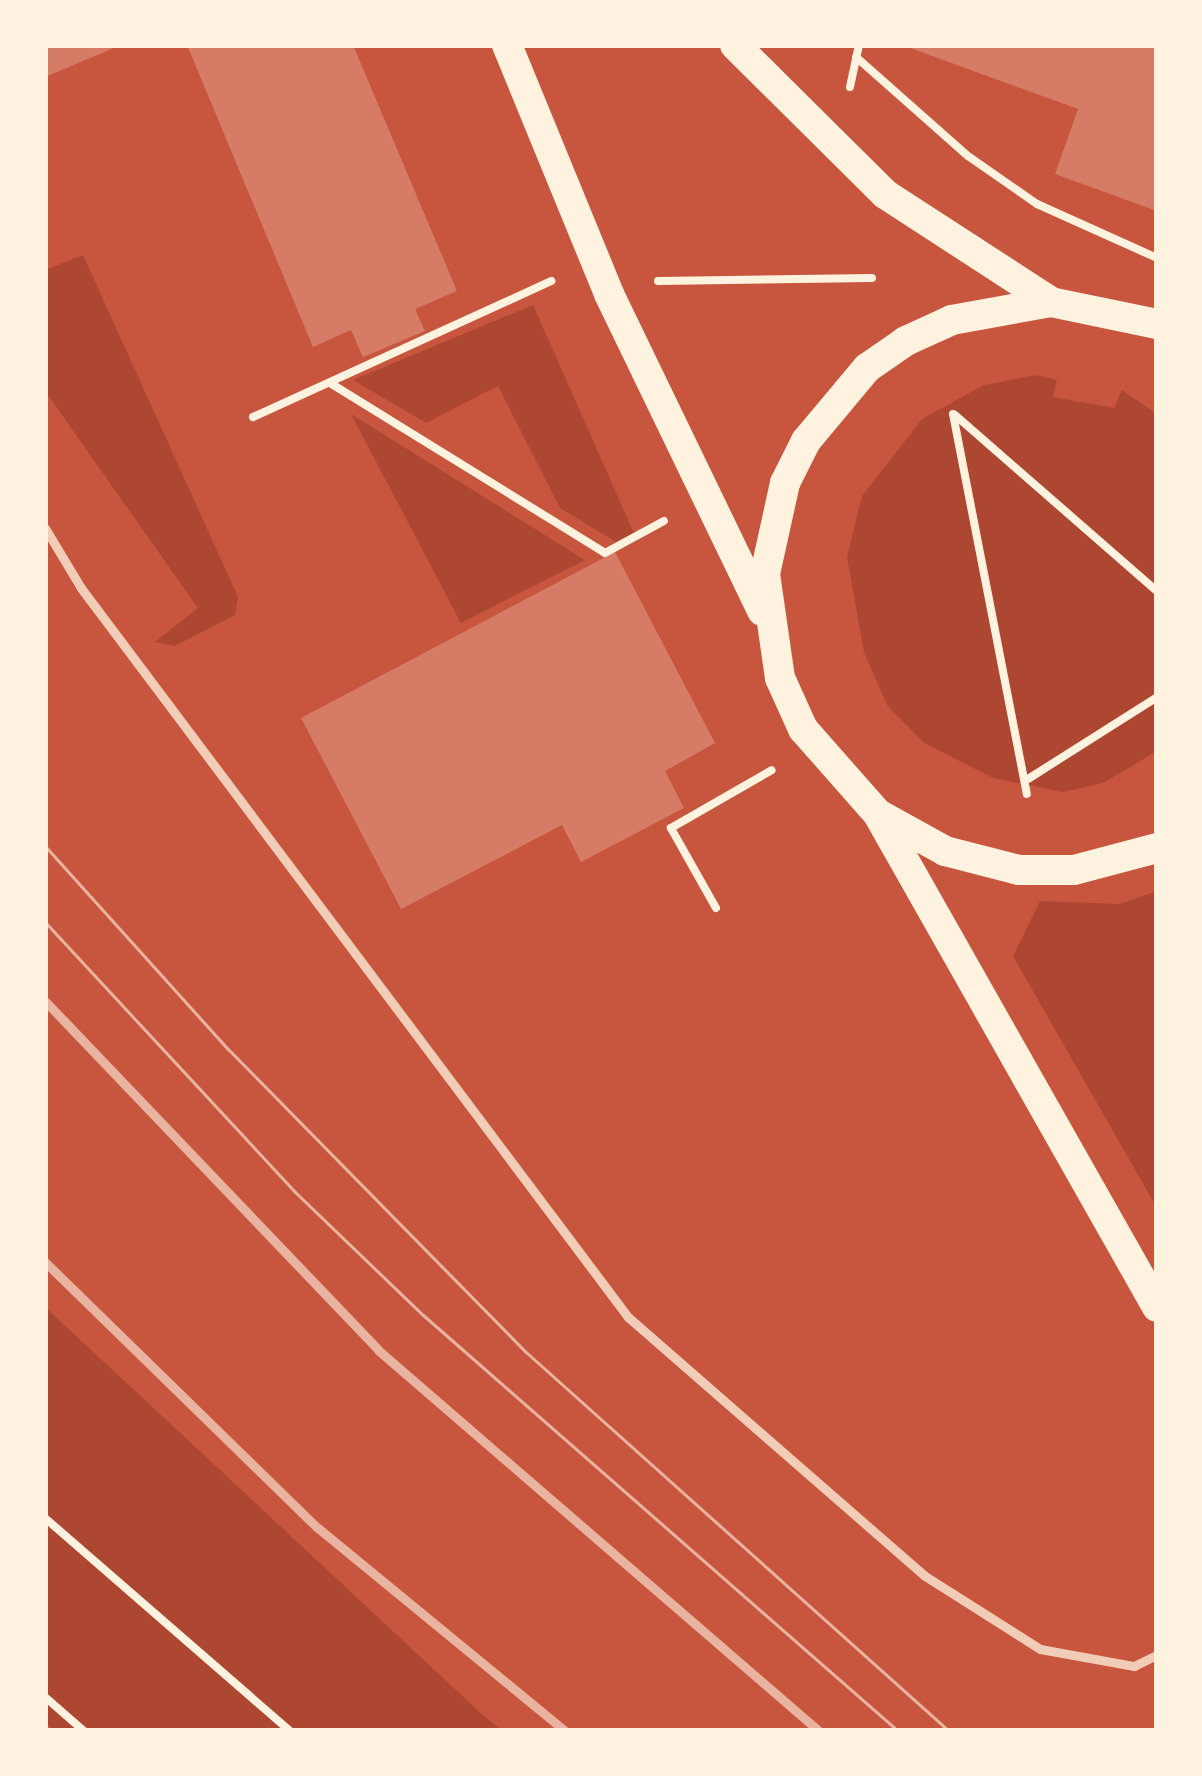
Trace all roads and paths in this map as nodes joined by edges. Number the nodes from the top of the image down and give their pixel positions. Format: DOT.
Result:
graph roads {
  1 [pos="507,45"];
  2 [pos="736,45"];
  3 [pos="856,57"];
  4 [pos="1157,258"];
  5 [pos="872,278"];
  6 [pos="644,281"];
  7 [pos="565,292"];
  8 [pos="1051,302"];
  9 [pos="1157,324"];
  10 [pos="329,382"];
  11 [pos="253,417"];
  12 [pos="664,520"];
  13 [pos="45,528"];
  14 [pos="1157,591"];
  15 [pos="768,622"];
  16 [pos="1157,697"];
  17 [pos="784,764"];
  18 [pos="1028,779"];
  19 [pos="1027,794"];
  20 [pos="878,814"];
  21 [pos="1157,848"];
  22 [pos="716,908"];
  23 [pos="1157,1307"];
  24 [pos="45,1519"];
  25 [pos="1157,1654"];
  26 [pos="45,1697"];
  27 [pos="84,1731"];
  28 [pos="290,1731"];
  1 -- 15 [label="main road"];
  2 -- 8 [label="main road"];
  3 -- 4 [label="path"];
  5 -- 6 [label="path"];
  7 -- 10 [label="path"];
  8 -- 9 [label="main road"];
  8 -- 15 [label="main road"];
  10 -- 11 [label="path"];
  10 -- 12 [label="path"];
  13 -- 25 [label="lane"];
  14 -- 18 [label="path"];
  15 -- 20 [label="main road"];
  16 -- 18 [label="path"];
  17 -- 22 [label="path"];
  18 -- 19 [label="path"];
  20 -- 21 [label="main road"];
  20 -- 23 [label="main road"];
  24 -- 28 [label="path"];
  26 -- 27 [label="path"];
}
